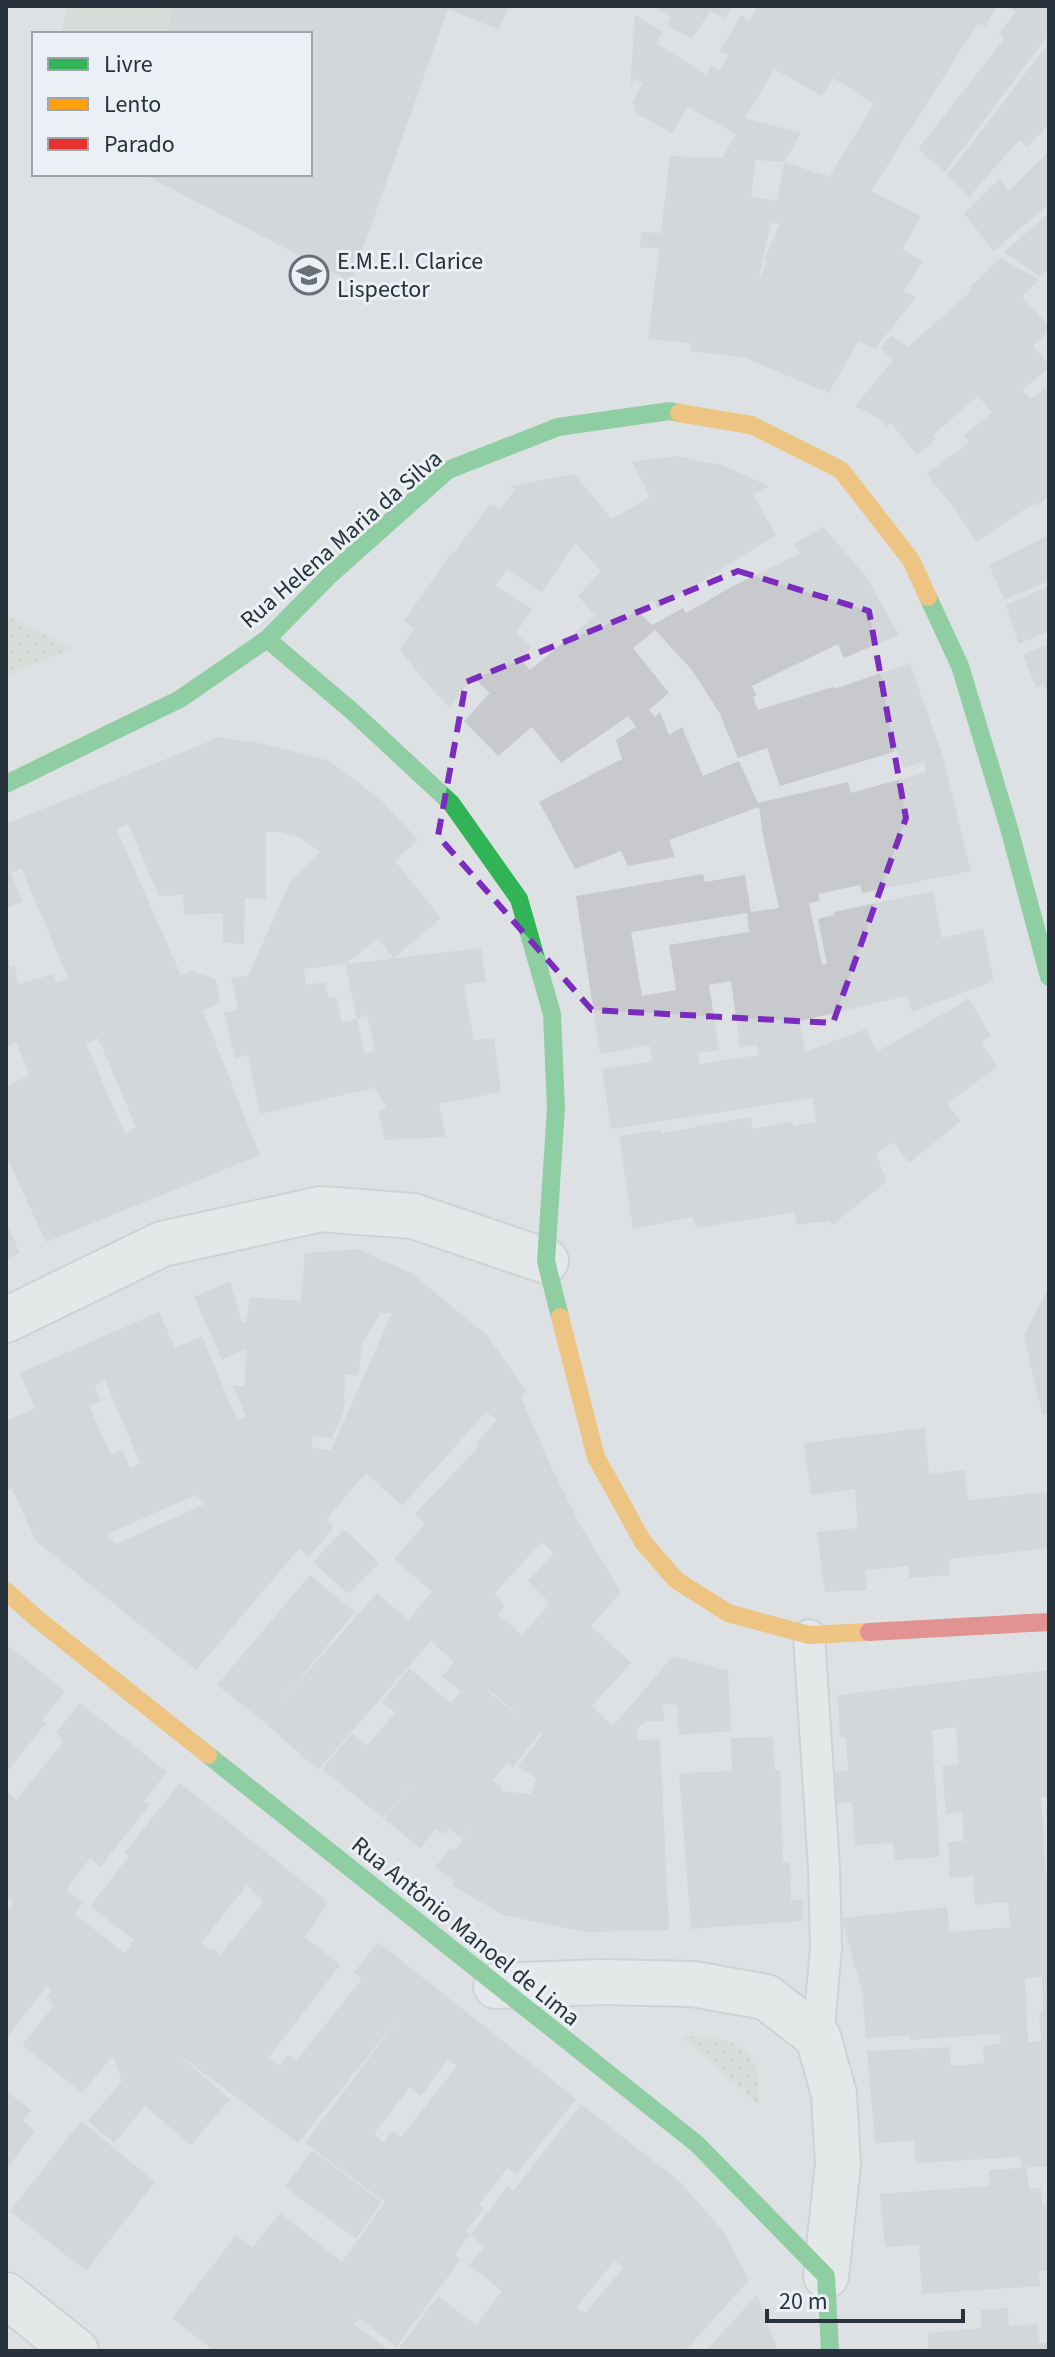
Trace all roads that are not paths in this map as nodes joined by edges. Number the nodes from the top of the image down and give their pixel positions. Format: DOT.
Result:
graph roads {
  1 [pos="267,639"];
  2 [pos="6,784"];
  3 [pos="1049,977"];
  4 [pos="546,1261"];
  5 [pos="6,1320"];
  6 [pos="6,1591"];
  7 [pos="1049,1622"];
  8 [pos="809,1635"];
  9 [pos="496,1986"];
  10 [pos="818,2037"];
  11 [pos="826,2276"];
  12 [pos="6,2295"];
  13 [pos="76,2351"];
  14 [pos="830,2351"];
  1 -- 2 [label="street, Rua Helena Maria da Silva"];
  1 -- 3 [label="street, Rua Helena Maria da Silva"];
  1 -- 4 [label="street"];
  4 -- 5 [label="street"];
  4 -- 8 [label="street"];
  6 -- 9 [label="street, Rua Antônio Manoel de Lima"];
  7 -- 8 [label="street"];
  8 -- 10 [label="lane"];
  9 -- 10 [label="street"];
  9 -- 11 [label="street, Rua Antônio Manoel de Lima"];
  10 -- 11 [label="street"];
  11 -- 14 [label="street"];
  12 -- 13 [label="street"];
}
